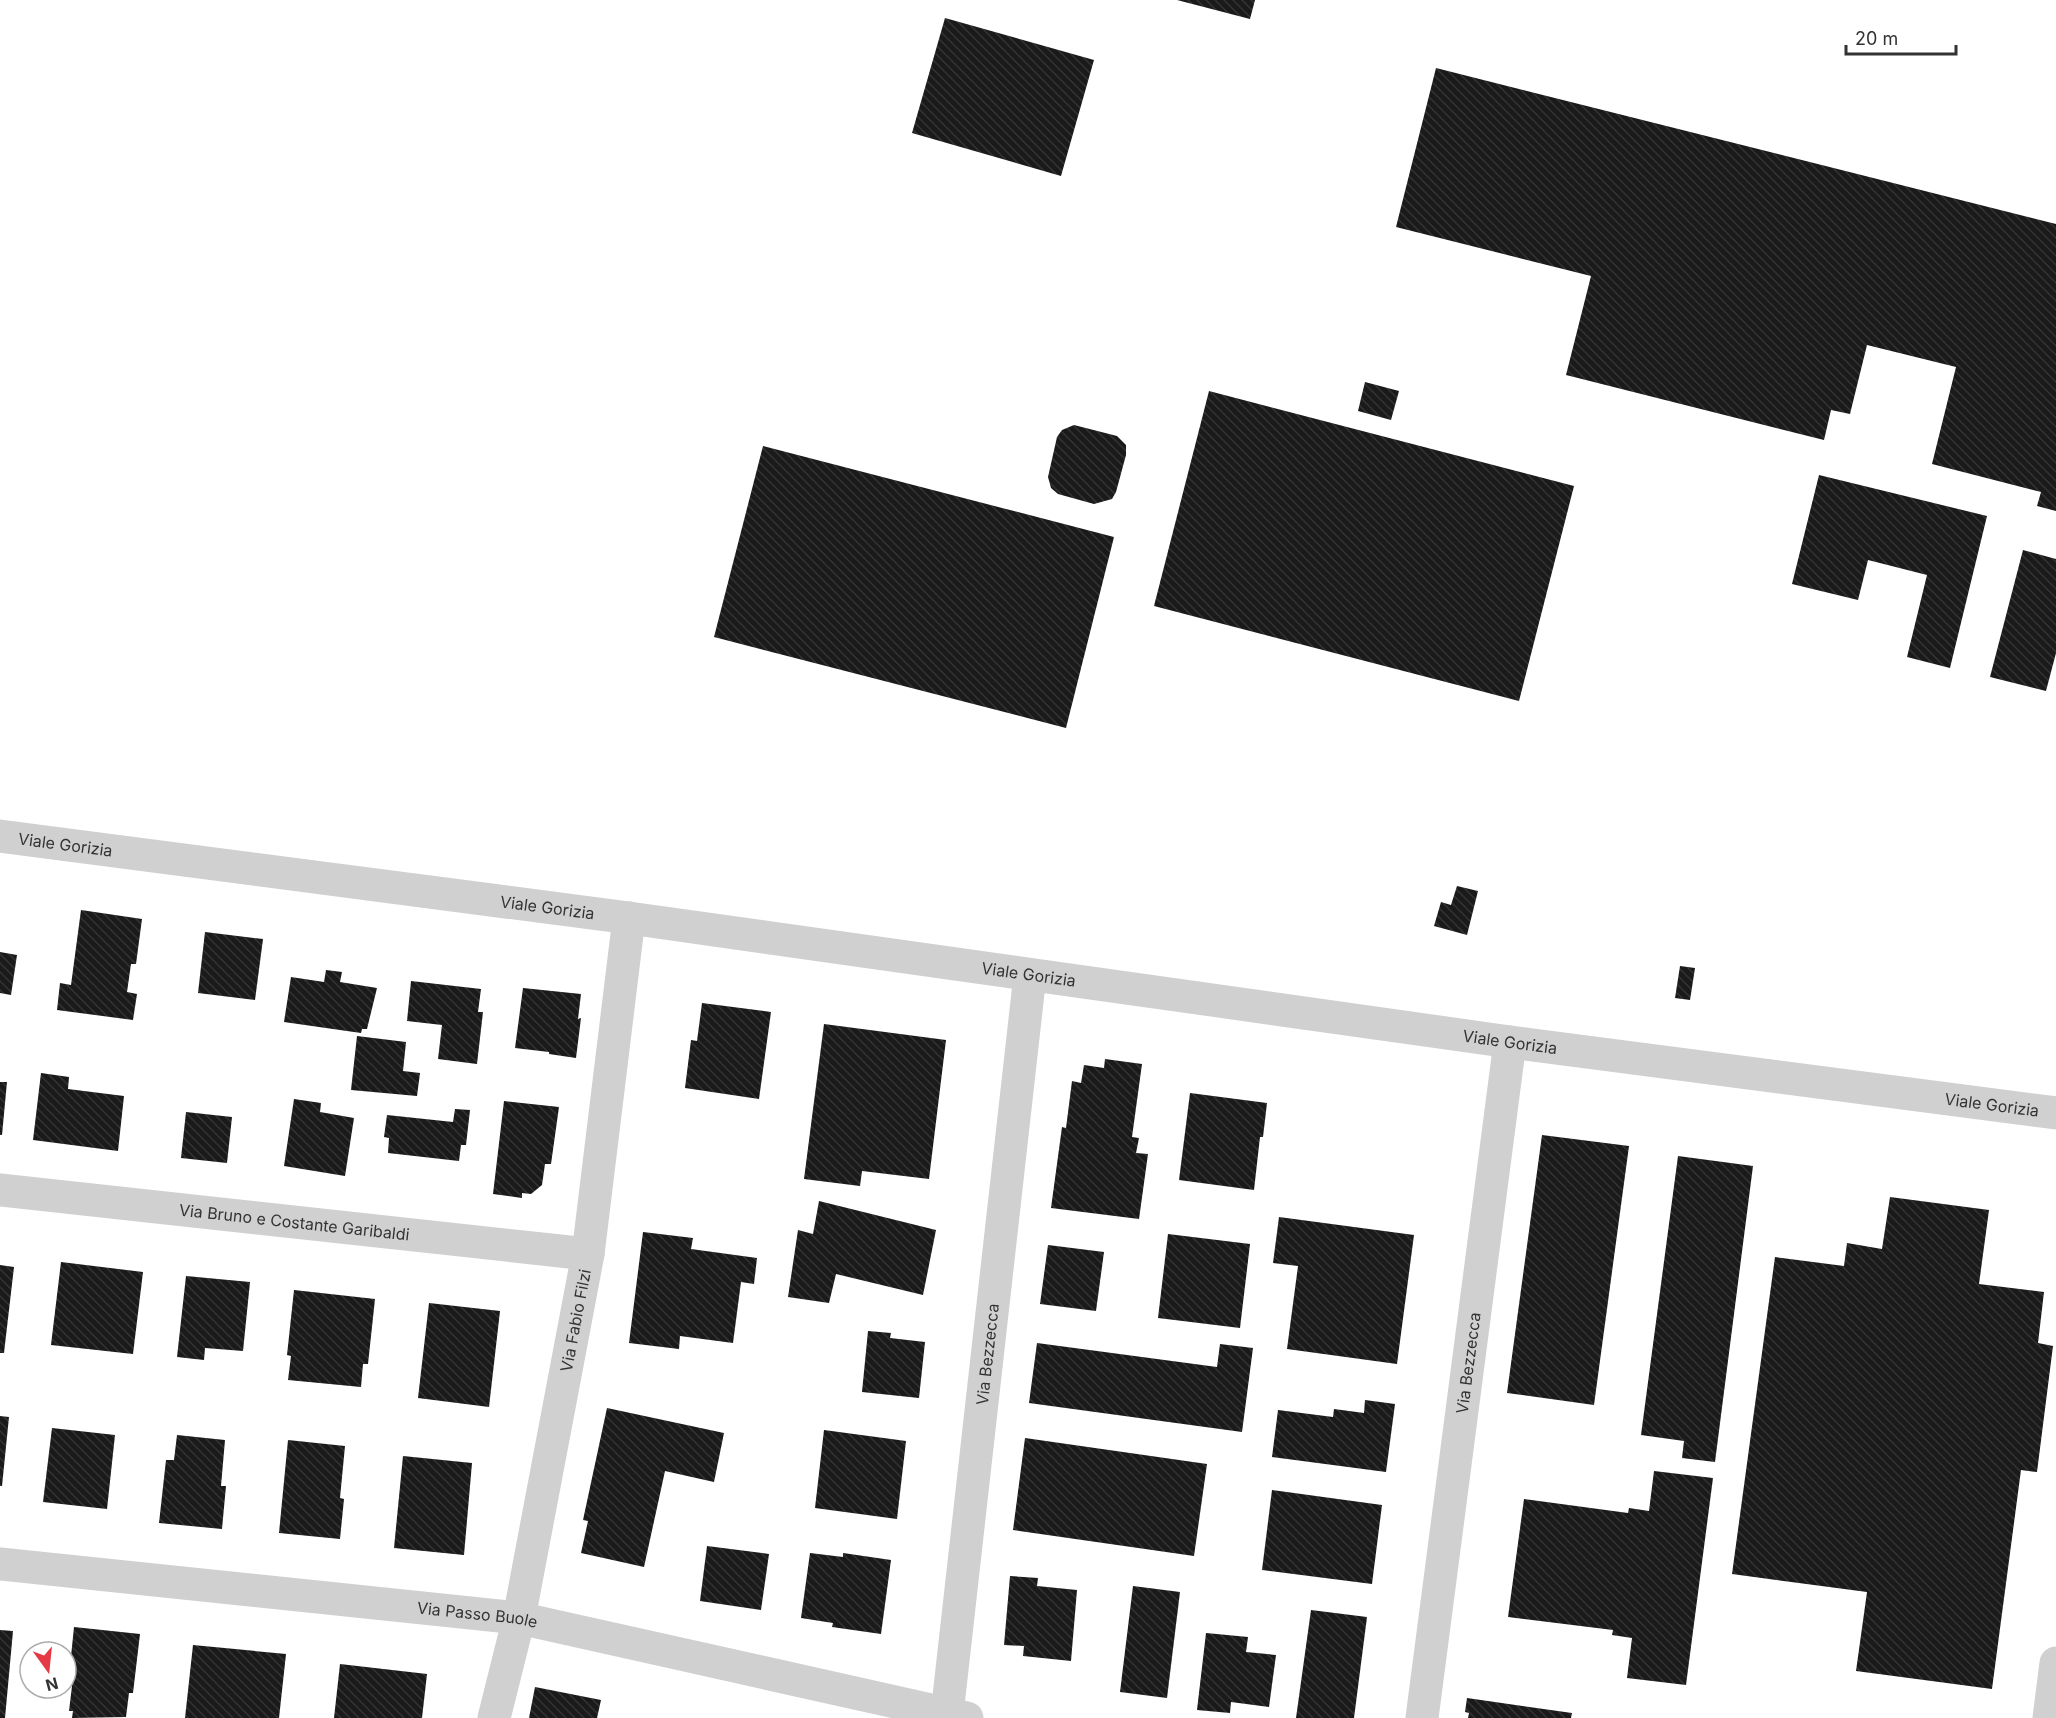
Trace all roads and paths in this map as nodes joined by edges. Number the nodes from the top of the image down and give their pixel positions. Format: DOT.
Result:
graph roads {
  1 [pos="0,836"];
  2 [pos="629,918"];
  3 [pos="1030,975"];
  4 [pos="1510,1042"];
  5 [pos="2056,1113"];
  6 [pos="0,1190"];
  7 [pos="588,1254"];
  8 [pos="0,1564"];
  9 [pos="519,1618"];
  10 [pos="2056,1663"];
  11 [pos="957,1716"];
  12 [pos="494,1718"];
  13 [pos="1422,1718"];
  14 [pos="2049,1718"];
  1 -- 2 [label="street, Viale Gorizia"];
  2 -- 3 [label="street, Viale Gorizia"];
  2 -- 7 [label="street, Via Fabio Filzi"];
  3 -- 4 [label="street, Viale Gorizia"];
  3 -- 11 [label="street, Via Bezzecca"];
  4 -- 5 [label="street, Viale Gorizia"];
  4 -- 13 [label="street, Via Bezzecca"];
  6 -- 7 [label="street, Via Bruno e Costante Garibaldi"];
  7 -- 9 [label="street, Via Fabio Filzi"];
  8 -- 9 [label="street, Via Passo Buole"];
  9 -- 11 [label="street, Via Passo Buole"];
  9 -- 12 [label="street, Via Fabio Filzi"];
  10 -- 14 [label="street"];
}
